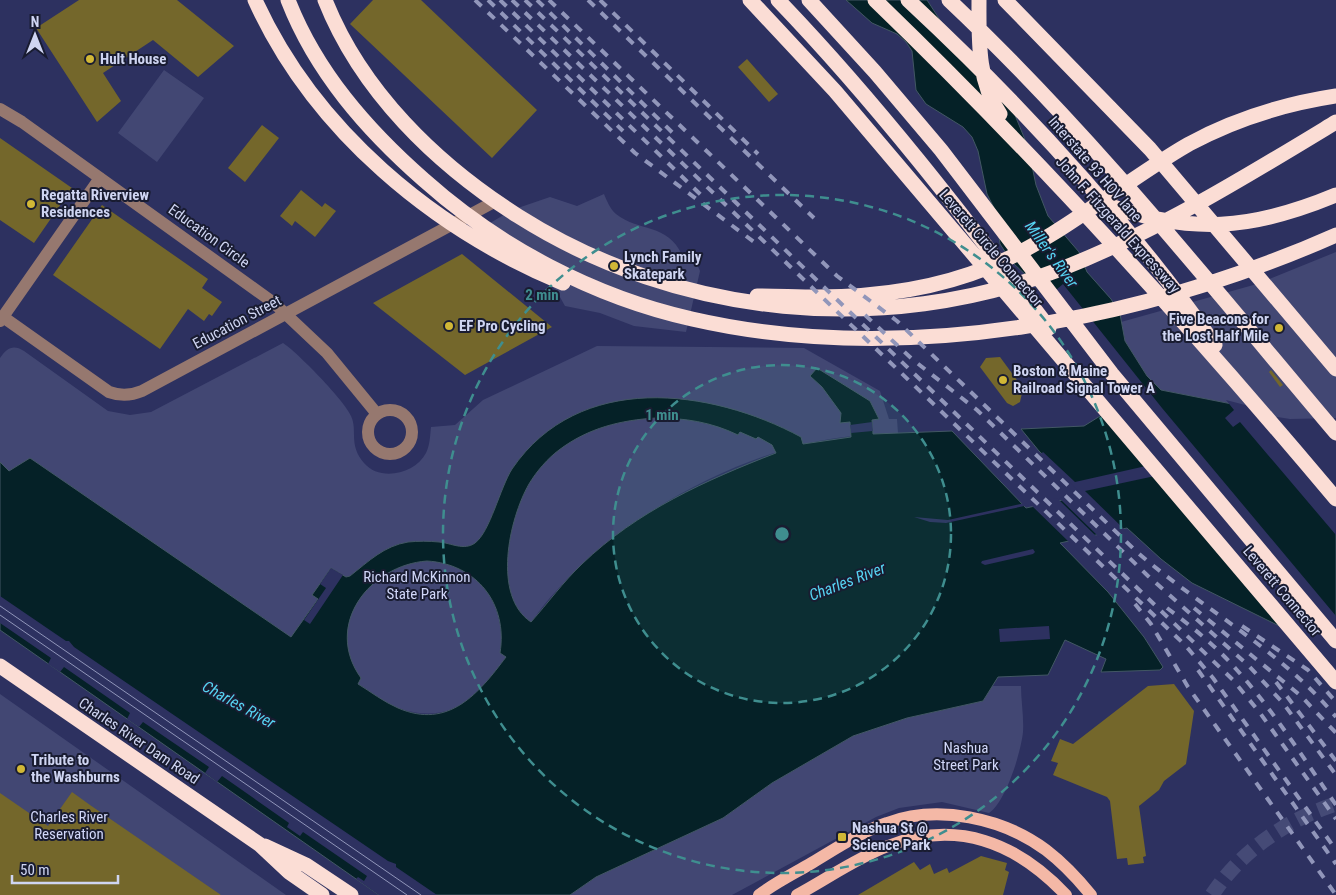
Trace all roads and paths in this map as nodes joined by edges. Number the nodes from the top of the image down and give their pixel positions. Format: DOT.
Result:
graph roads {
  1 [pos="254,0"];
  2 [pos="288,0"];
  3 [pos="325,0"];
  4 [pos="750,0"];
  5 [pos="778,0"];
  6 [pos="809,0"];
  7 [pos="870,0"];
  8 [pos="875,0"];
  9 [pos="908,0"];
  10 [pos="949,0"];
  11 [pos="979,0"];
  12 [pos="1005,0"];
  13 [pos="905,29"];
  14 [pos="1336,96"];
  15 [pos="0,109"];
  16 [pos="1336,122"];
  17 [pos="100,178"];
  18 [pos="1336,195"];
  19 [pos="492,203"];
  20 [pos="1336,235"];
  21 [pos="718,298"];
  22 [pos="287,314"];
  23 [pos="1,319"];
  24 [pos="692,319"];
  25 [pos="1336,369"];
  26 [pos="1254,401"];
  27 [pos="1103,406"];
  28 [pos="377,414"];
  29 [pos="1336,433"];
  30 [pos="1336,499"];
  31 [pos="1201,522"];
  32 [pos="1236,523"];
  33 [pos="1336,641"];
  34 [pos="0,666"];
  35 [pos="1336,682"];
  36 [pos="259,844"];
  37 [pos="775,885"];
  38 [pos="322,895"];
  39 [pos="351,895"];
  40 [pos="751,895"];
  41 [pos="759,895"];
  42 [pos="797,895"];
  43 [pos="1066,895"];
  44 [pos="1091,895"];
  1 -- 24 [label="highway"];
  2 -- 24 [label="highway"];
  3 -- 21 [label="highway"];
  4 -- 27 [label="highway, Leverett Circle Connector"];
  5 -- 27 [label="highway"];
  6 -- 32 [label="highway, Leverett Circle Connector"];
  7 -- 13 [label="highway"];
  8 -- 13 [label="highway"];
  9 -- 26 [label="highway, Interstate 93 HOV lane"];
  10 -- 29 [label="highway, John F. Fitzgerald Expressway"];
  11 -- 18 [label="highway"];
  12 -- 25 [label="highway"];
  13 -- 26 [label="highway, John F. Fitzgerald Expressway"];
  14 -- 21 [label="highway"];
  15 -- 17 [label="street, Education Circle"];
  16 -- 21 [label="highway"];
  17 -- 22 [label="street, Education Circle"];
  17 -- 23 [label="street"];
  19 -- 22 [label="street, Education Street"];
  20 -- 24 [label="highway"];
  22 -- 23 [label="street, Education Street"];
  22 -- 28 [label="street, Education Circle"];
  26 -- 30 [label="highway, John F. Fitzgerald Expressway"];
  27 -- 31 [label="highway, Leverett Circle Connector"];
  31 -- 35 [label="highway, Leverett Connector"];
  32 -- 33 [label="highway, Leverett Connector"];
  34 -- 36 [label="highway, Charles River Dam Road"];
  36 -- 38 [label="highway, Charles River Dam Road"];
  36 -- 39 [label="highway, Charles River Dam Road"];
  37 -- 40 [label="main road"];
  37 -- 41 [label="main road"];
  37 -- 44 [label="main road"];
  42 -- 43 [label="main road"];
}
